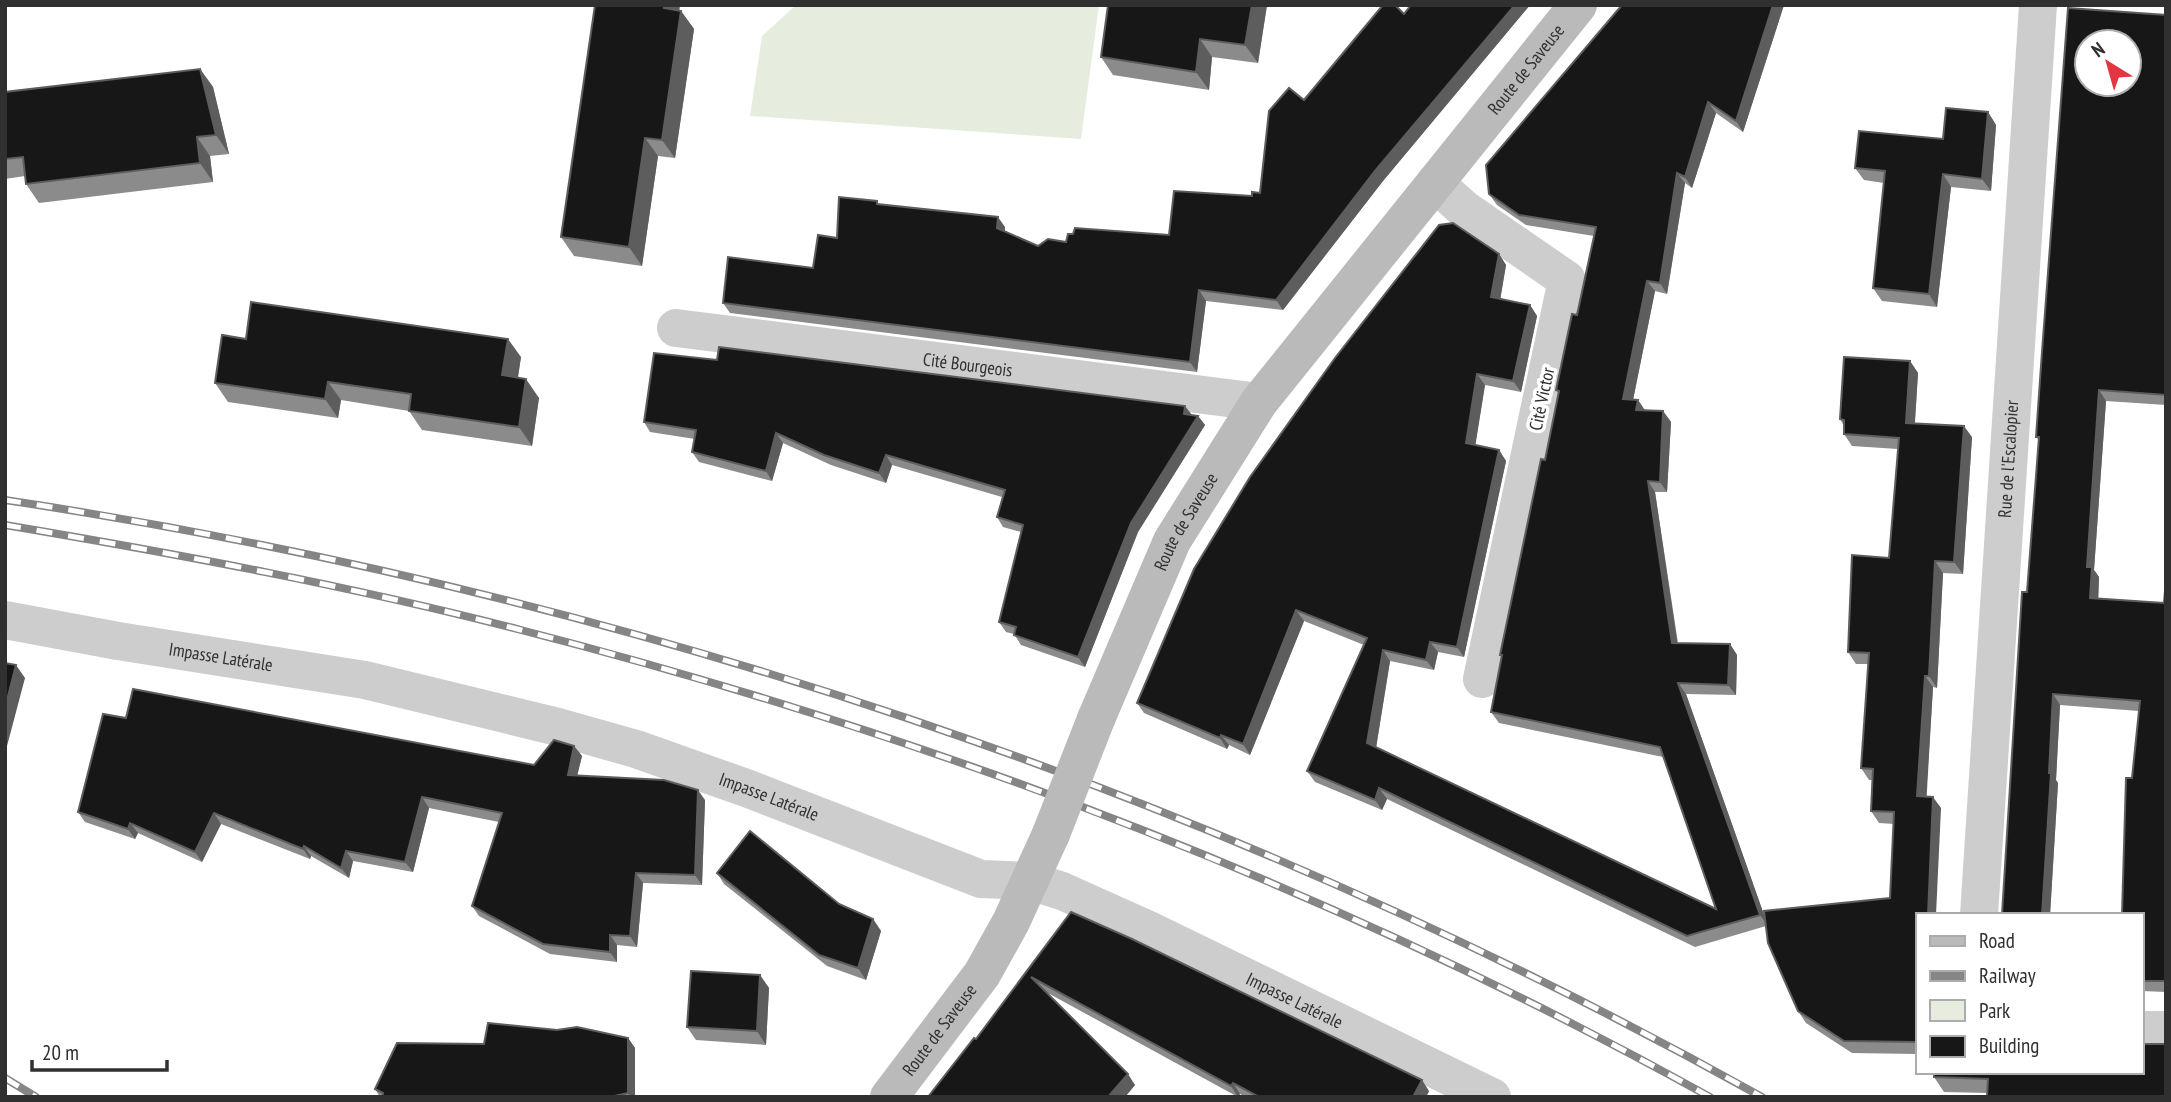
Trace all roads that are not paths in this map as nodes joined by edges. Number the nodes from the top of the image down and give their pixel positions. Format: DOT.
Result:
graph roads {
  1 [pos="1578,5"];
  2 [pos="2038,5"];
  3 [pos="1434,183"];
  4 [pos="676,328"];
  5 [pos="1259,402"];
  6 [pos="5,620"];
  7 [pos="1482,679"];
  8 [pos="1030,881"];
  9 [pos="1979,913"];
  10 [pos="2143,1030"];
  11 [pos="2166,1030"];
  12 [pos="889,1097"];
  13 [pos="1492,1097"];
  1 -- 3 [label="main road, Route de Saveuse"];
  2 -- 9 [label="street, Rue de l'Escalopier"];
  3 -- 5 [label="main road, Route de Saveuse"];
  3 -- 7 [label="street, Cité Victor"];
  4 -- 5 [label="street, Cité Bourgeois"];
  5 -- 8 [label="main road, Route de Saveuse, bridge"];
  6 -- 8 [label="street, Impasse Latérale"];
  8 -- 12 [label="main road, Route de Saveuse"];
  8 -- 13 [label="street, Impasse Latérale"];
  10 -- 11 [label="street"];
}
